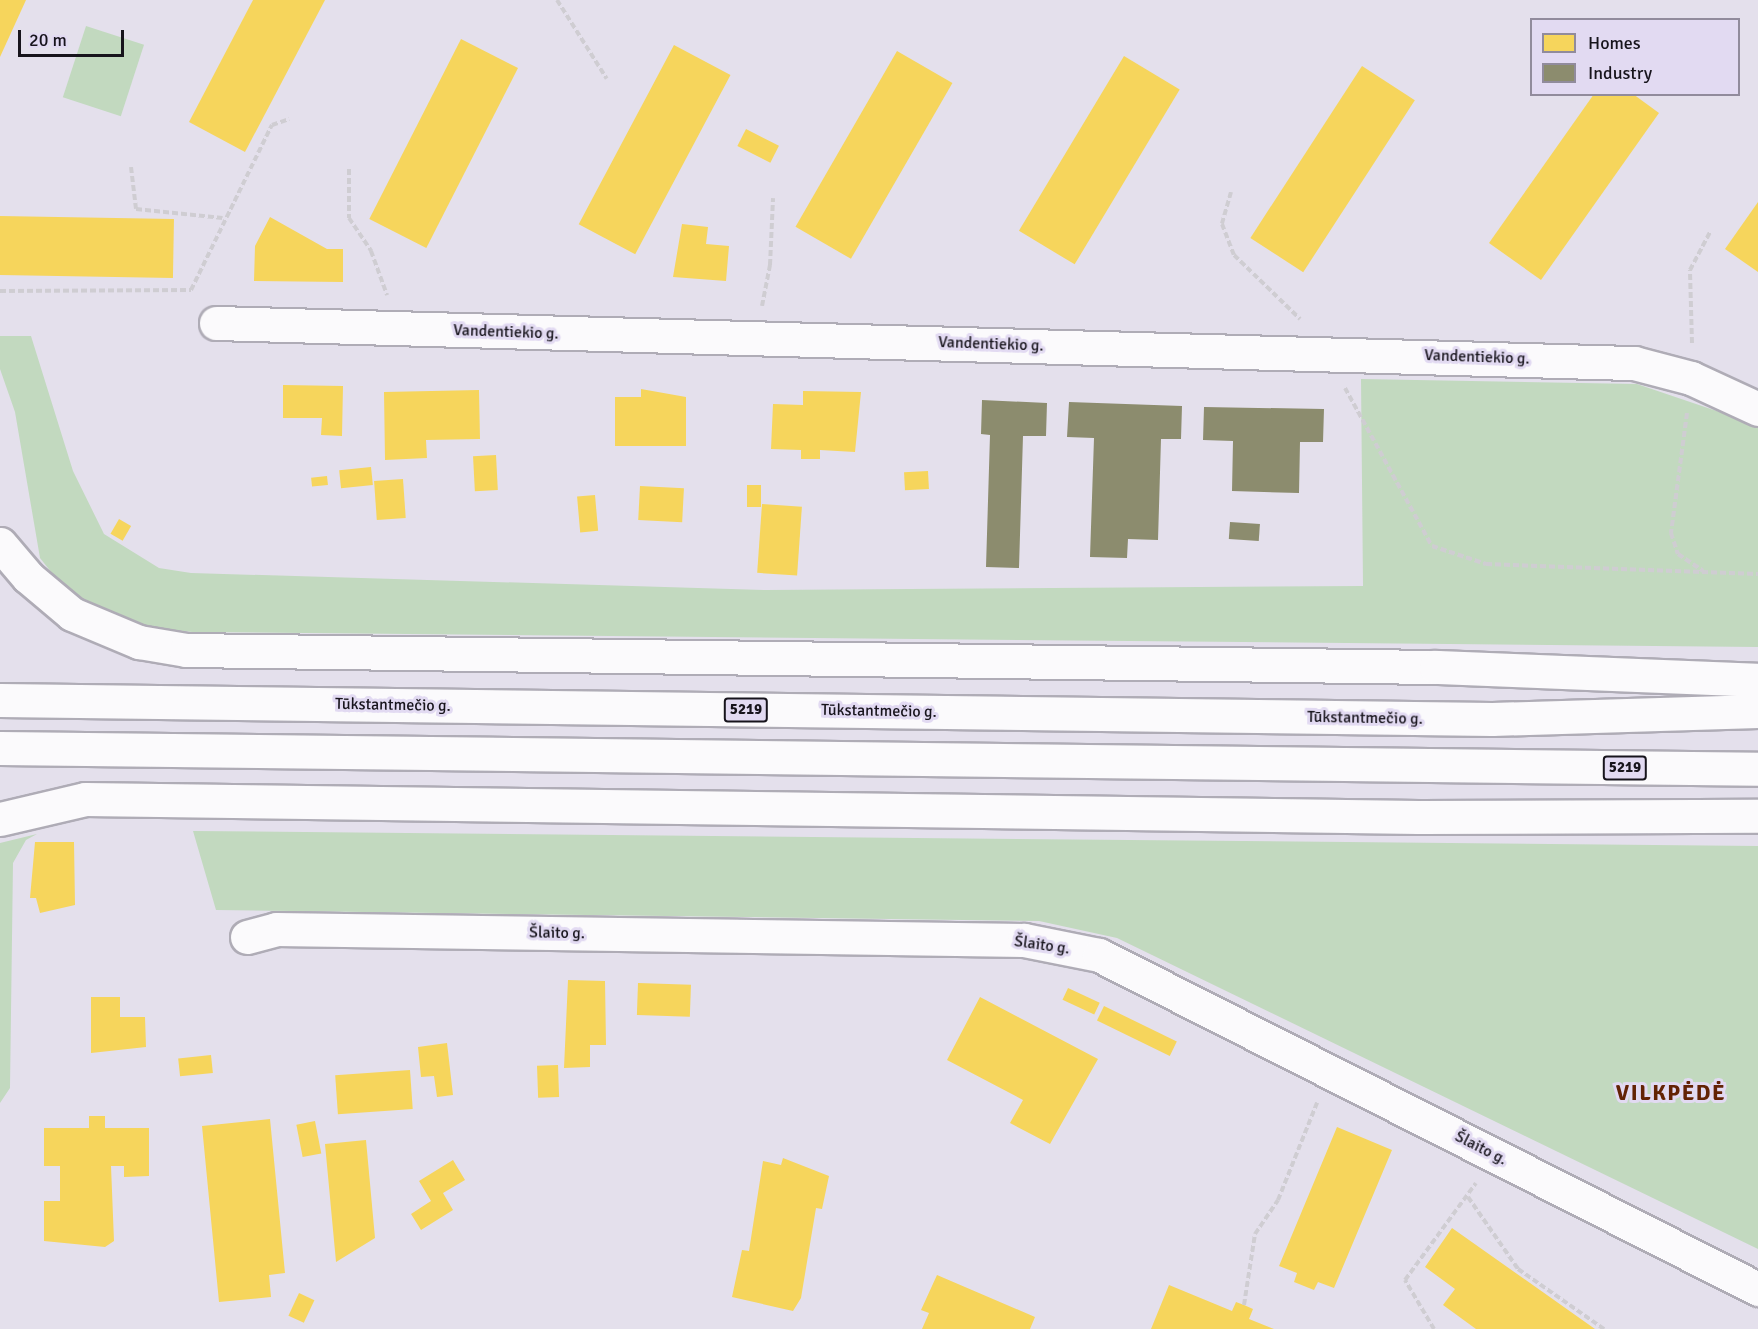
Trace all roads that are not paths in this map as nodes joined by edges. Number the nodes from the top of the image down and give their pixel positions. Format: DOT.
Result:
graph roads {
  1 [pos="216,324"];
  2 [pos="1758,409"];
  3 [pos="0,544"];
  4 [pos="1758,680"];
  5 [pos="0,700"];
  6 [pos="1758,711"];
  7 [pos="0,748"];
  8 [pos="1758,769"];
  9 [pos="1758,816"];
  10 [pos="0,819"];
  11 [pos="247,937"];
  12 [pos="1758,1289"];
  1 -- 2 [label="main road, Vandentiekio g."];
  3 -- 4 [label="main road"];
  5 -- 6 [label="main road, Tūkstantmečio g. / 5219"];
  7 -- 8 [label="main road, 5219"];
  9 -- 10 [label="main road"];
  11 -- 12 [label="main road, Šlaito g."];
}
